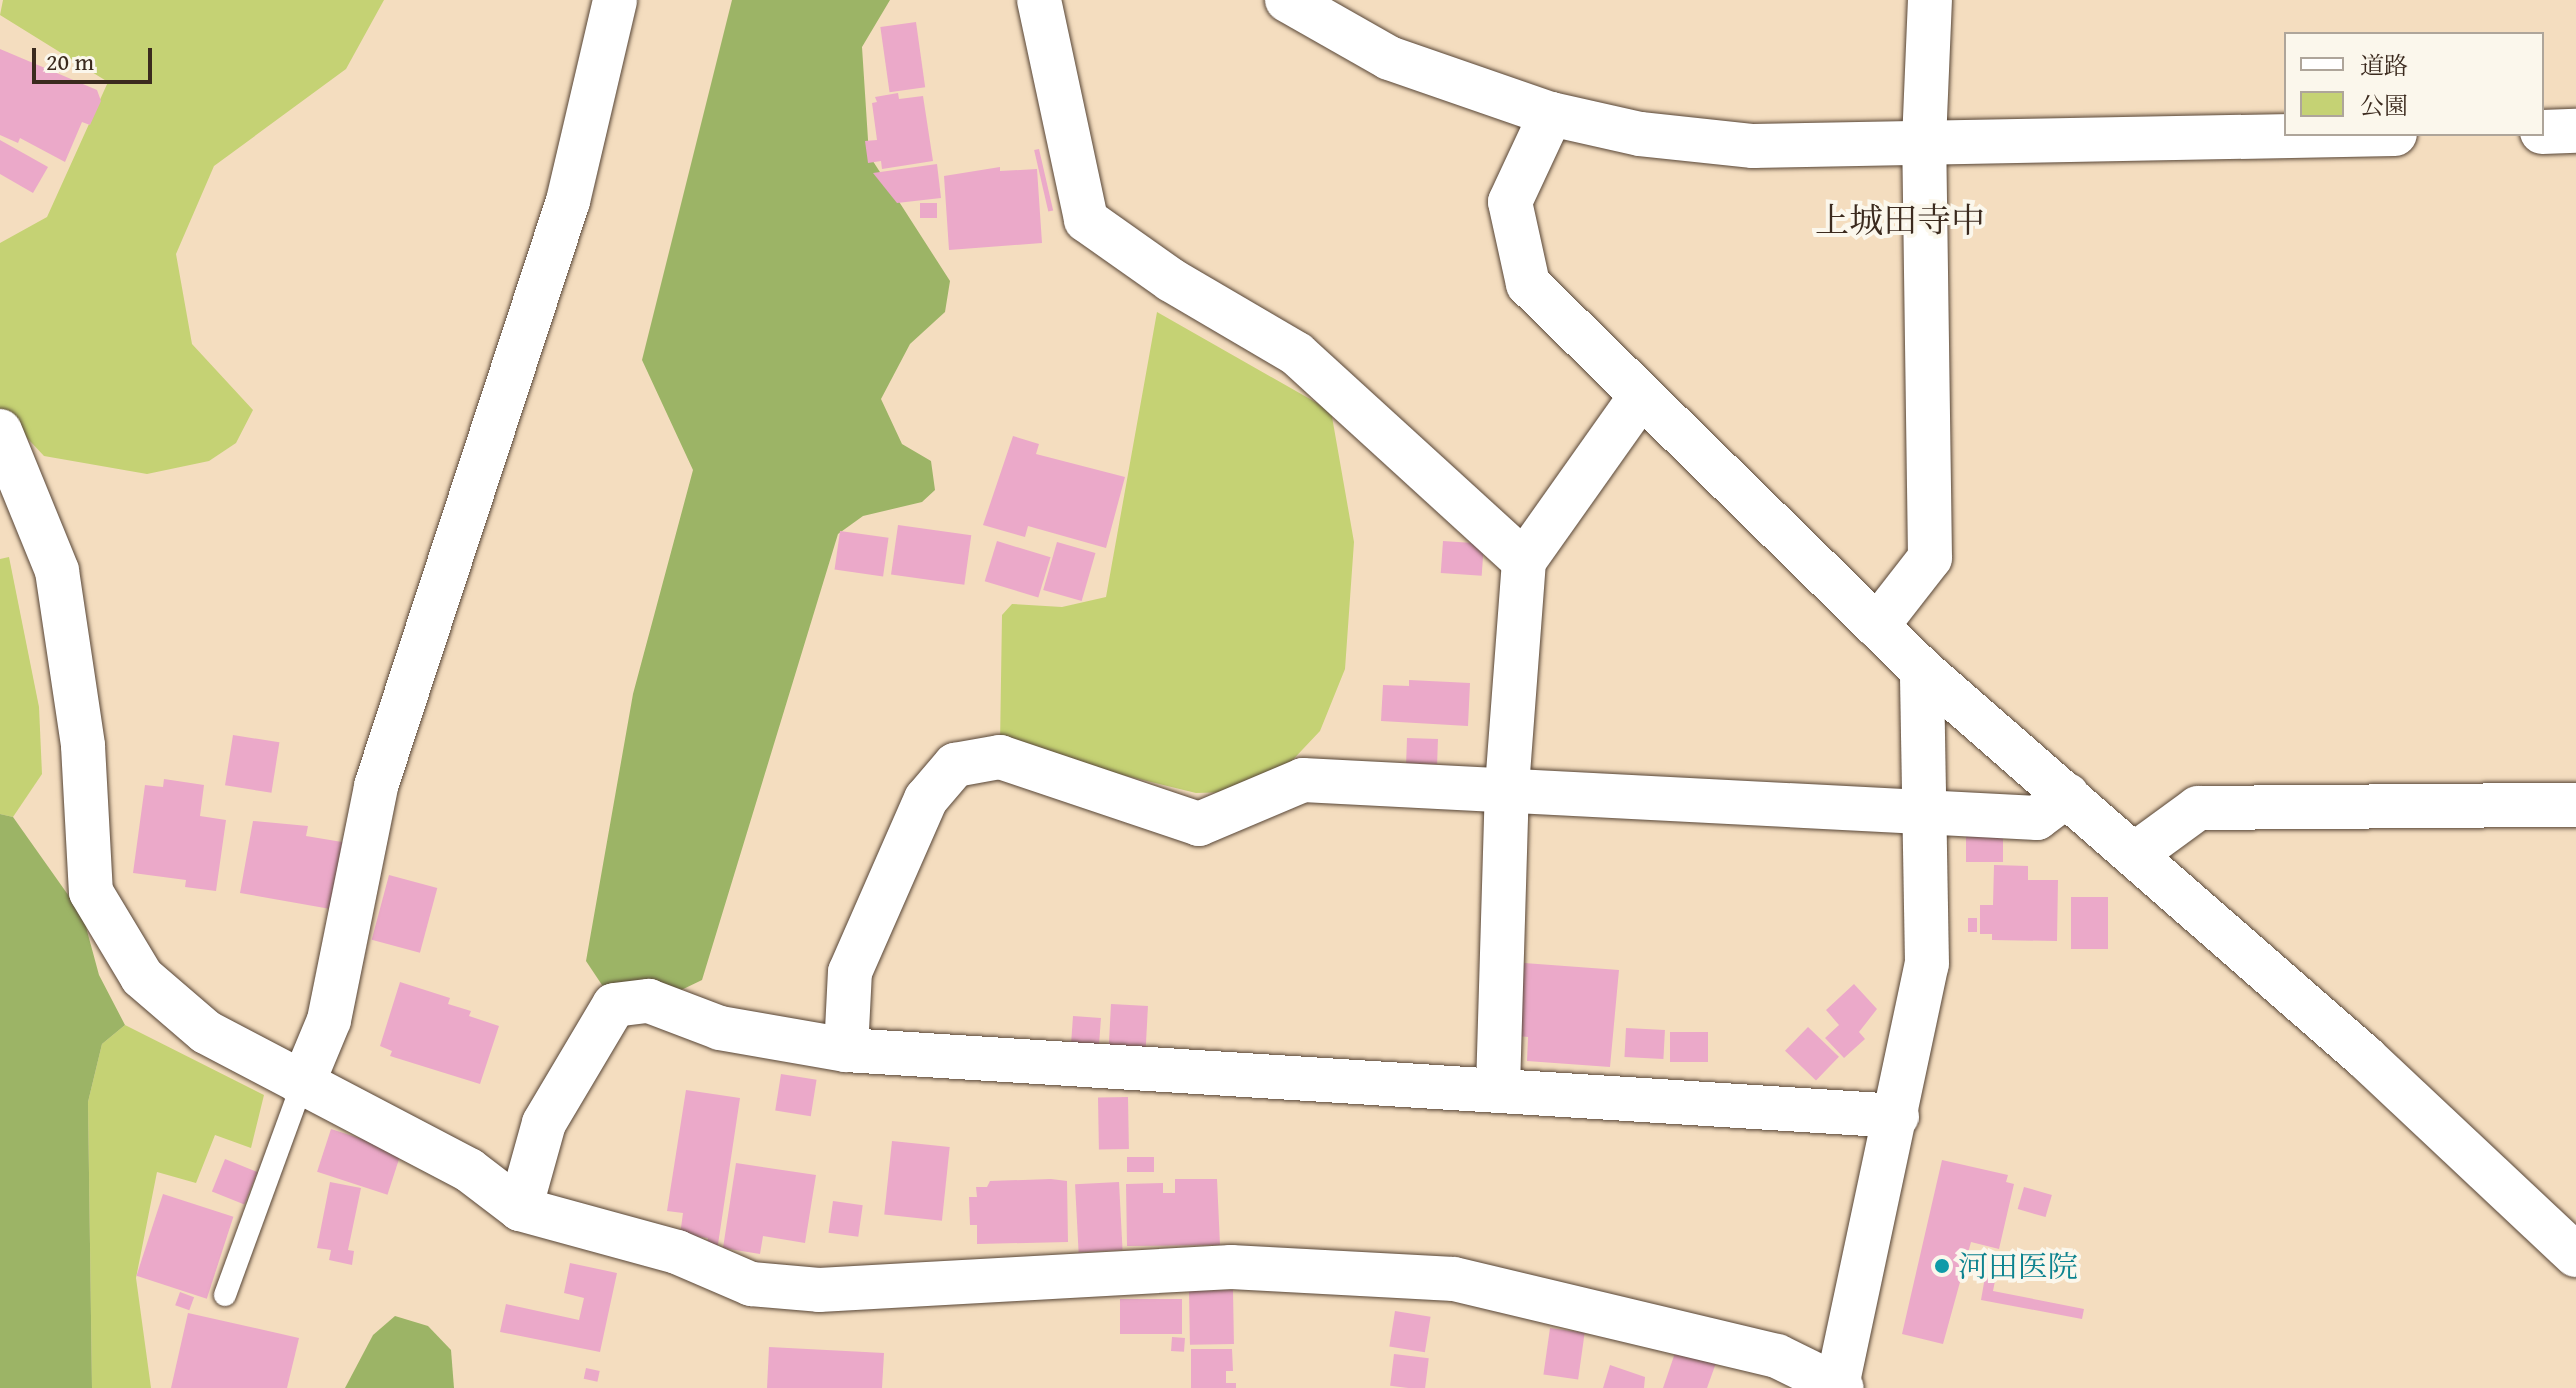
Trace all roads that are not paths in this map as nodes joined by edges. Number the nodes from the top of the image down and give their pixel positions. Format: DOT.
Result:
graph roads {
  1 [pos="615,0"];
  2 [pos="1039,0"];
  3 [pos="1287,0"];
  4 [pos="1930,0"];
  5 [pos="1551,114"];
  6 [pos="2576,131"];
  7 [pos="2544,132"];
  8 [pos="2284,136"];
  9 [pos="1924,142"];
  10 [pos="1640,397"];
  11 [pos="0,431"];
  12 [pos="1524,561"];
  13 [pos="1877,626"];
  14 [pos="1922,670"];
  15 [pos="1507,787"];
  16 [pos="2067,795"];
  17 [pos="2576,805"];
  18 [pos="1925,814"];
  19 [pos="2135,854"];
  20 [pos="846,1050"];
  21 [pos="302,1085"];
  22 [pos="1498,1088"];
  23 [pos="1897,1116"];
  24 [pos="520,1209"];
  25 [pos="2576,1255"];
  26 [pos="225,1295"];
  27 [pos="1840,1387"];
  1 -- 21 [label="street"];
  2 -- 12 [label="street"];
  3 -- 5 [label="street"];
  4 -- 9 [label="street"];
  5 -- 9 [label="street"];
  5 -- 10 [label="street"];
  6 -- 7 [label="street"];
  8 -- 9 [label="street"];
  9 -- 13 [label="street"];
  10 -- 12 [label="street"];
  10 -- 13 [label="street"];
  11 -- 21 [label="street"];
  12 -- 15 [label="street"];
  13 -- 14 [label="street"];
  14 -- 16 [label="street"];
  14 -- 18 [label="street"];
  15 -- 18 [label="street"];
  15 -- 20 [label="street"];
  15 -- 22 [label="street"];
  16 -- 18 [label="street"];
  16 -- 19 [label="street"];
  17 -- 19 [label="street"];
  18 -- 23 [label="street"];
  19 -- 25 [label="street"];
  20 -- 22 [label="street"];
  20 -- 24 [label="street"];
  21 -- 24 [label="street"];
  21 -- 26 [label="lane"];
  22 -- 23 [label="street"];
  23 -- 27 [label="street"];
  24 -- 27 [label="street"];
}
